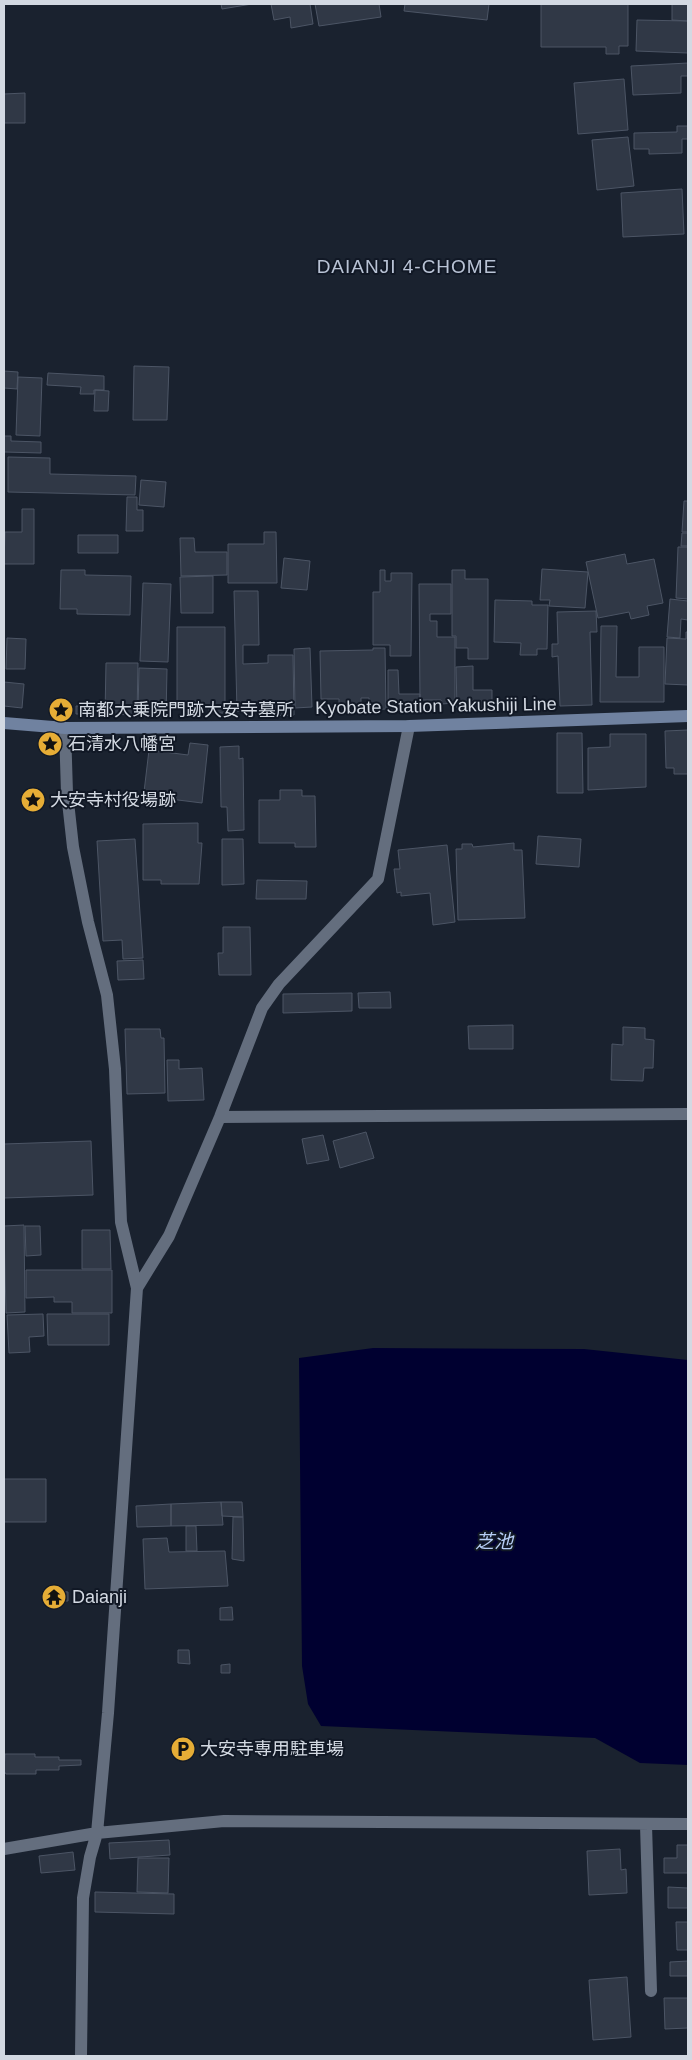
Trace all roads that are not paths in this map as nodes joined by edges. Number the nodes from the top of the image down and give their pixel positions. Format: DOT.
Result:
graph roads {
  1 [pos="688,716"];
  2 [pos="4,723"];
  3 [pos="409,726"];
  4 [pos="65,728"];
  5 [pos="688,1114"];
  6 [pos="220,1116"];
  7 [pos="137,1288"];
  8 [pos="646,1824"];
  9 [pos="688,1824"];
  10 [pos="97,1833"];
  11 [pos="4,1849"];
  12 [pos="651,1991"];
  13 [pos="81,2056"];
  1 -- 3 [label="main road, Kyobate Station Yakushiji Line"];
  2 -- 4 [label="main road, Kyobate Station Yakushiji Line"];
  3 -- 4 [label="main road, Kyobate Station Yakushiji Line"];
  3 -- 6 [label="street"];
  4 -- 7 [label="street"];
  5 -- 6 [label="street"];
  6 -- 7 [label="street"];
  7 -- 10 [label="street"];
  8 -- 9 [label="street"];
  8 -- 10 [label="street"];
  8 -- 12 [label="street"];
  10 -- 11 [label="street"];
  10 -- 13 [label="street"];
}
